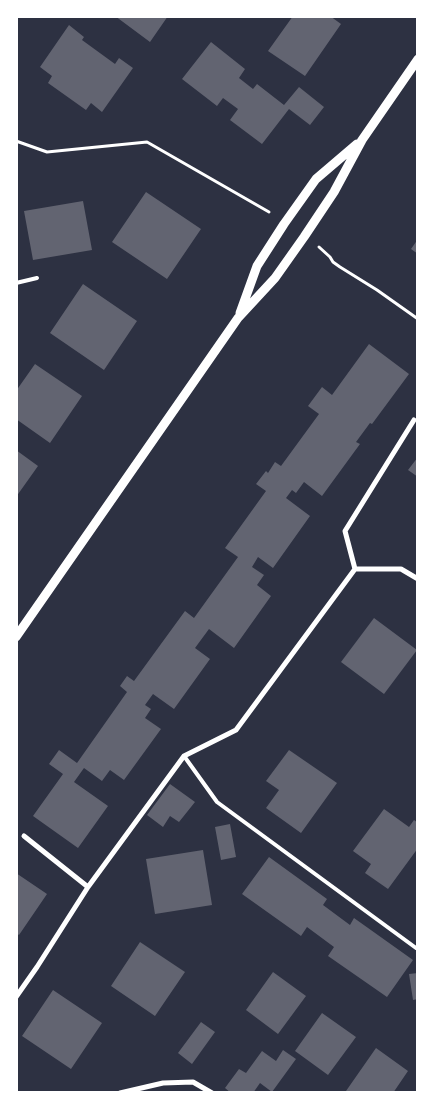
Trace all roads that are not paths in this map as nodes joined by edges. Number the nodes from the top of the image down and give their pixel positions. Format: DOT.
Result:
graph roads {
  1 [pos="418,59"];
  2 [pos="362,140"];
  3 [pos="37,278"];
  4 [pos="16,283"];
  5 [pos="238,318"];
  6 [pos="414,420"];
  7 [pos="355,569"];
  8 [pos="418,579"];
  9 [pos="16,637"];
  10 [pos="184,756"];
  11 [pos="24,836"];
  12 [pos="88,887"];
  13 [pos="416,948"];
  14 [pos="16,997"];
  15 [pos="120,1093"];
  16 [pos="212,1093"];
  1 -- 2 [label="street"];
  2 -- 5 [label="street"];
  2 -- 5 [label="street"];
  3 -- 4 [label="lane"];
  5 -- 9 [label="street"];
  6 -- 7 [label="street"];
  7 -- 8 [label="street"];
  7 -- 10 [label="street"];
  10 -- 12 [label="street"];
  10 -- 13 [label="lane"];
  11 -- 12 [label="street"];
  12 -- 14 [label="street"];
  15 -- 16 [label="street"];
}
